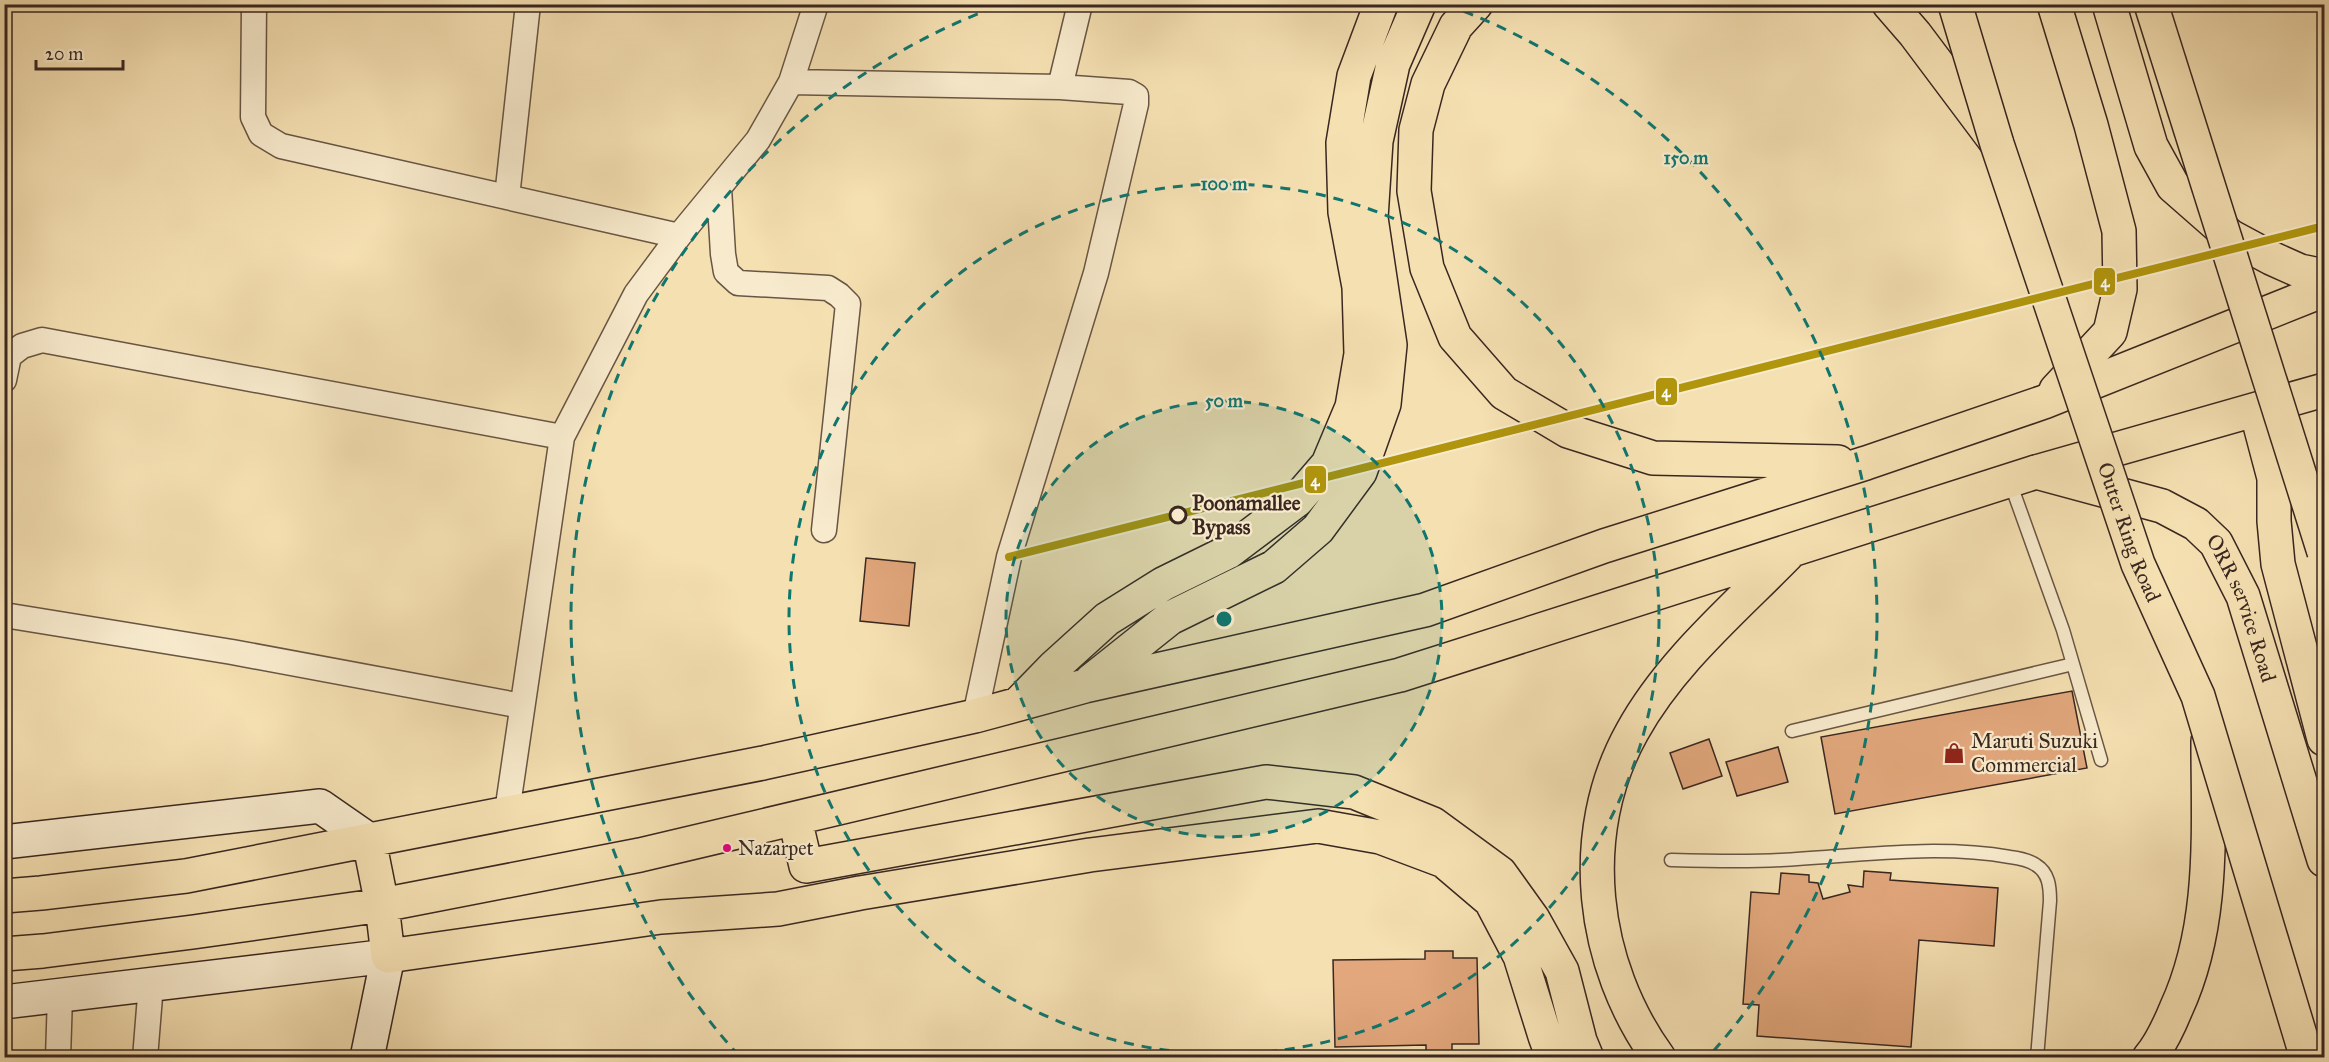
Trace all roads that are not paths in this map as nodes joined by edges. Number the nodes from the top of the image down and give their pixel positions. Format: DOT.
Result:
graph roads {
  1 [pos="254,4"];
  2 [pos="528,4"];
  3 [pos="816,4"];
  4 [pos="1080,4"];
  5 [pos="1381,4"];
  6 [pos="1419,4"];
  7 [pos="1476,4"];
  8 [pos="1889,4"];
  9 [pos="1955,4"];
  10 [pos="2054,4"];
  11 [pos="2109,4"];
  12 [pos="2151,4"];
  13 [pos="2161,4"];
  14 [pos="2161,38"];
  15 [pos="791,82"];
  16 [pos="1060,87"];
  17 [pos="1997,144"];
  18 [pos="718,188"];
  19 [pos="507,197"];
  20 [pos="679,236"];
  21 [pos="2325,276"];
  22 [pos="2325,290"];
  23 [pos="4,380"];
  24 [pos="2325,390"];
  25 [pos="2044,402"];
  26 [pos="2256,410"];
  27 [pos="562,437"];
  28 [pos="1866,463"];
  29 [pos="2023,477"];
  30 [pos="824,530"];
  31 [pos="1791,552"];
  32 [pos="2325,552"];
  33 [pos="4,615"];
  34 [pos="2073,664"];
  35 [pos="1085,686"];
  36 [pos="1018,704"];
  37 [pos="522,706"];
  38 [pos="975,716"];
  39 [pos="2208,729"];
  40 [pos="1792,731"];
  41 [pos="2325,739"];
  42 [pos="2101,760"];
  43 [pos="507,812"];
  44 [pos="795,819"];
  45 [pos="369,840"];
  46 [pos="4,842"];
  47 [pos="1671,860"];
  48 [pos="2325,860"];
  49 [pos="4,896"];
  50 [pos="382,905"];
  51 [pos="4,954"];
  52 [pos="388,956"];
  53 [pos="151,984"];
  54 [pos="60,996"];
  55 [pos="4,1002"];
  56 [pos="58,1058"];
  57 [pos="145,1058"];
  58 [pos="367,1058"];
  59 [pos="1554,1058"];
  60 [pos="1587,1058"];
  61 [pos="1659,1058"];
  62 [pos="2037,1058"];
  63 [pos="2149,1058"];
  64 [pos="2307,1058"];
  1 -- 19 [label="street"];
  2 -- 19 [label="street"];
  3 -- 15 [label="street"];
  4 -- 16 [label="street"];
  5 -- 36 [label="main road"];
  6 -- 35 [label="main road"];
  7 -- 28 [label="main road"];
  8 -- 17 [label="main road"];
  9 -- 17 [label="main road, Outer Ring Road, bridge"];
  10 -- 25 [label="main road"];
  11 -- 21 [label="main road"];
  12 -- 14 [label="main road, bridge"];
  13 -- 14 [label="main road"];
  14 -- 32 [label="main road, bridge"];
  15 -- 16 [label="street"];
  15 -- 18 [label="street"];
  16 -- 38 [label="street"];
  17 -- 39 [label="main road, Outer Ring Road, bridge"];
  18 -- 20 [label="street"];
  18 -- 30 [label="street"];
  19 -- 20 [label="street"];
  20 -- 27 [label="street"];
  22 -- 25 [label="main road"];
  23 -- 27 [label="street"];
  24 -- 26 [label="main road"];
  25 -- 28 [label="main road"];
  26 -- 29 [label="main road"];
  26 -- 41 [label="main road, ORR service Road"];
  27 -- 37 [label="street"];
  28 -- 35 [label="main road"];
  29 -- 31 [label="main road"];
  29 -- 34 [label="lane"];
  29 -- 48 [label="main road, ORR service Road"];
  31 -- 44 [label="main road"];
  31 -- 61 [label="main road"];
  33 -- 37 [label="street"];
  34 -- 40 [label="lane"];
  34 -- 42 [label="lane"];
  35 -- 36 [label="main road"];
  36 -- 38 [label="main road"];
  37 -- 43 [label="street"];
  38 -- 43 [label="main road"];
  39 -- 63 [label="main road, bridge"];
  39 -- 64 [label="main road, Outer Ring Road, bridge"];
  43 -- 45 [label="main road"];
  44 -- 50 [label="main road"];
  44 -- 60 [label="main road"];
  45 -- 46 [label="street"];
  45 -- 49 [label="main road"];
  45 -- 50 [label="main road"];
  47 -- 62 [label="lane"];
  50 -- 51 [label="main road"];
  50 -- 52 [label="main road"];
  52 -- 53 [label="street"];
  52 -- 58 [label="street"];
  52 -- 59 [label="main road"];
  53 -- 54 [label="street"];
  53 -- 57 [label="street"];
  54 -- 55 [label="street"];
  54 -- 56 [label="street"];
}
